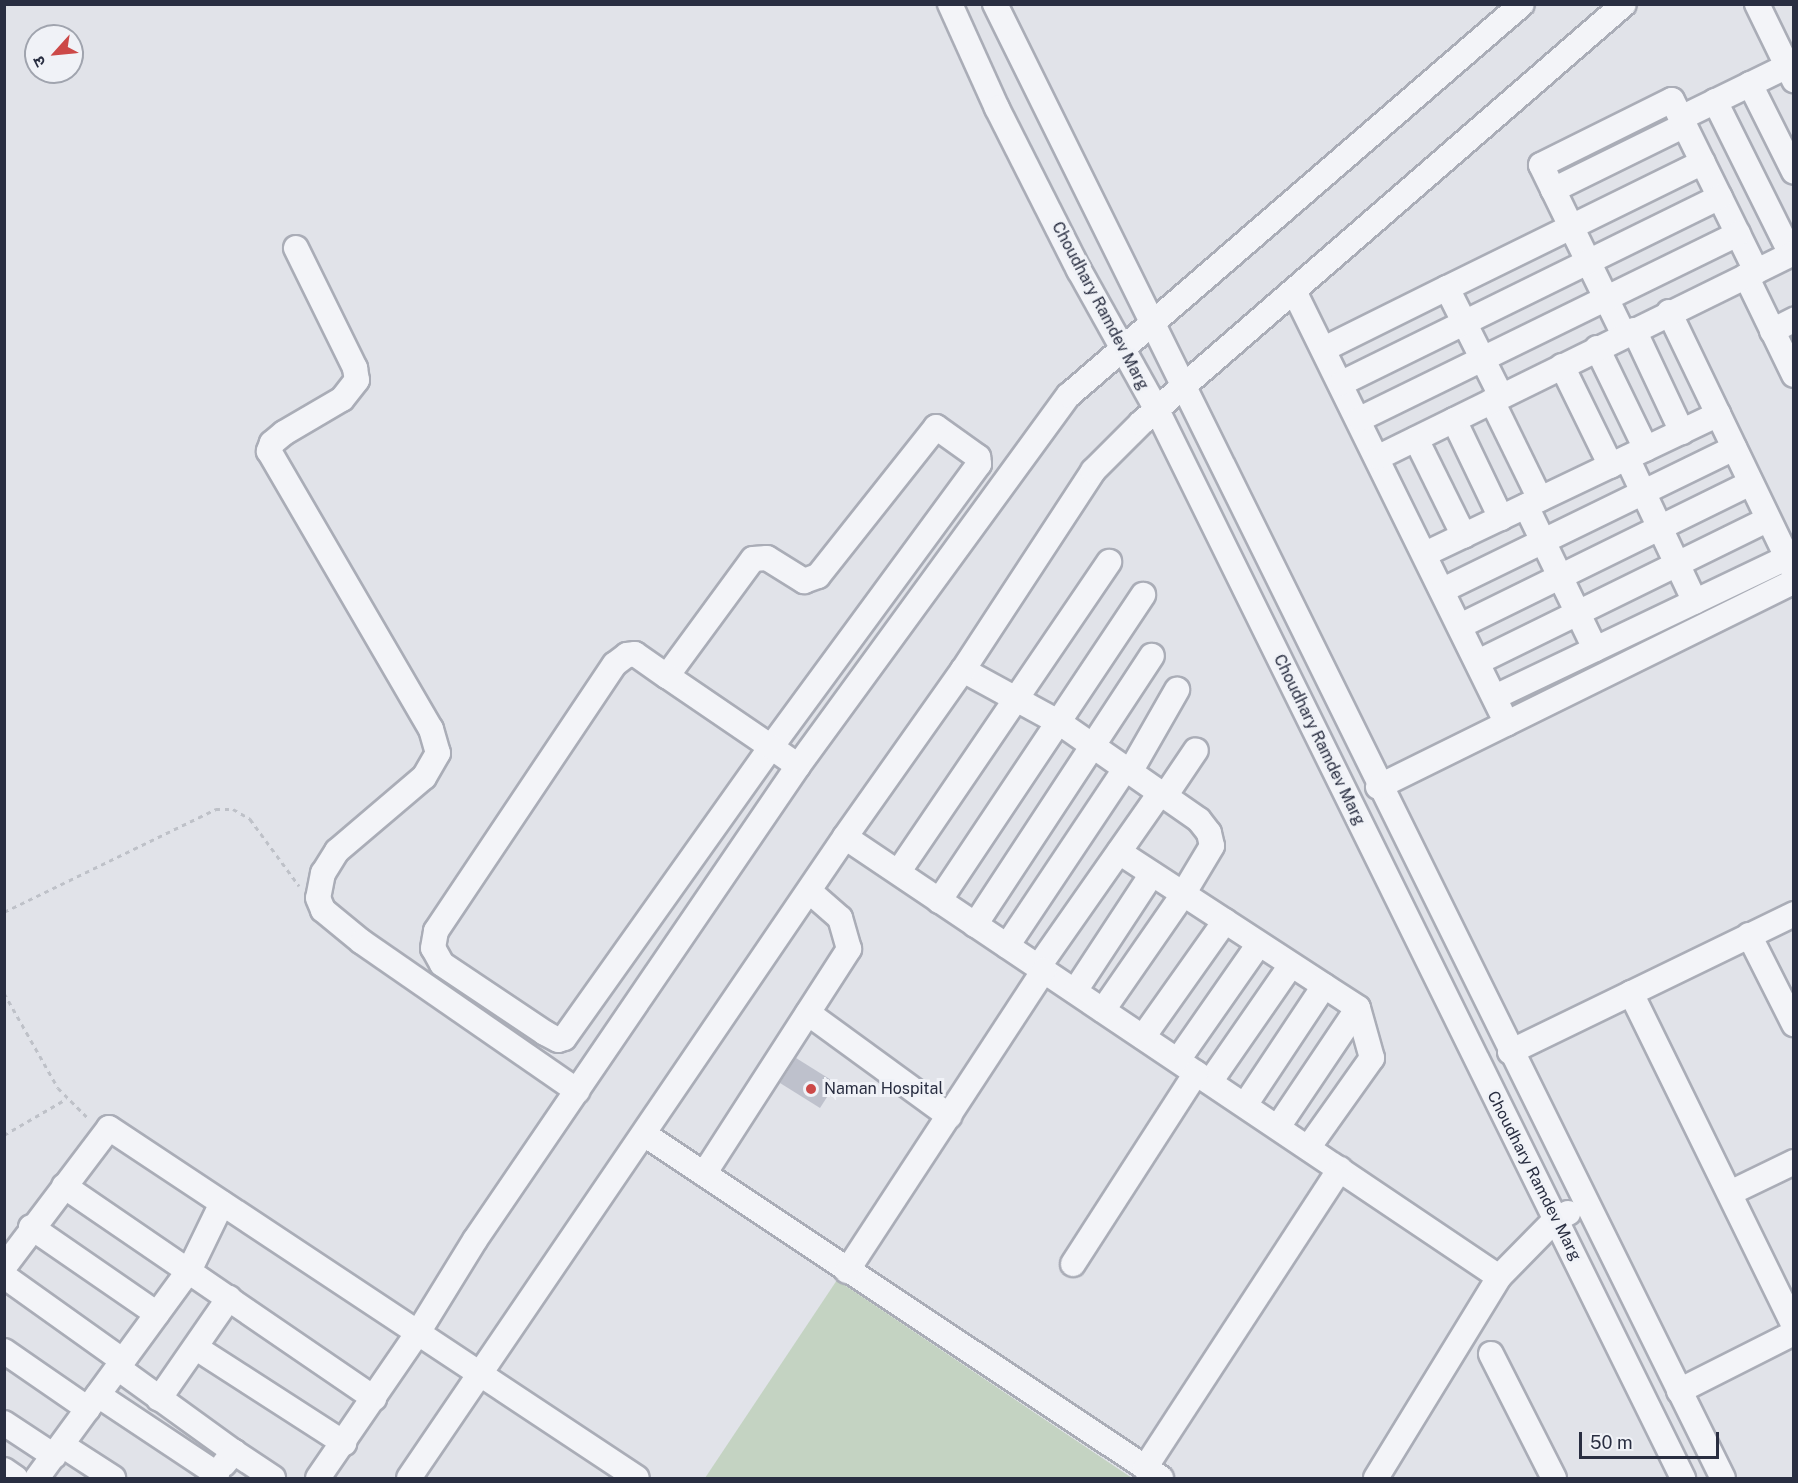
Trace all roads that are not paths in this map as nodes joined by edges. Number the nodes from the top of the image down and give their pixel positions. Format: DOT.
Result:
graph roads {
  1 [pos="951,4"];
  2 [pos="995,4"];
  3 [pos="1522,4"];
  4 [pos="1624,4"];
  5 [pos="1756,4"];
  6 [pos="1791,70"];
  7 [pos="1750,84"];
  8 [pos="1715,101"];
  9 [pos="1683,122"];
  10 [pos="1702,162"];
  11 [pos="1794,172"];
  12 [pos="1720,197"];
  13 [pos="1571,227"];
  14 [pos="1738,234"];
  15 [pos="296,248"];
  16 [pos="1792,254"];
  17 [pos="1588,261"];
  18 [pos="1751,273"];
  19 [pos="1447,288"];
  20 [pos="1294,291"];
  21 [pos="1606,298"];
  22 [pos="1669,312"];
  23 [pos="1465,322"];
  24 [pos="1152,324"];
  25 [pos="1783,326"];
  26 [pos="1629,332"];
  27 [pos="1597,348"];
  28 [pos="1324,349"];
  29 [pos="1123,350"];
  30 [pos="1483,359"];
  31 [pos="1562,366"];
  32 [pos="1794,375"];
  33 [pos="1341,383"];
  34 [pos="1184,386"];
  35 [pos="1496,399"];
  36 [pos="1157,410"];
  37 [pos="1718,414"];
  38 [pos="1360,419"];
  39 [pos="1454,420"];
  40 [pos="1682,432"];
  41 [pos="1416,439"];
  42 [pos="1734,448"];
  43 [pos="1379,457"];
  44 [pos="1628,458"];
  45 [pos="1751,483"];
  46 [pos="1643,492"];
  47 [pos="1533,502"];
  48 [pos="1501,518"];
  49 [pos="1768,519"];
  50 [pos="1660,528"];
  51 [pos="1464,536"];
  52 [pos="1543,541"];
  53 [pos="1425,554"];
  54 [pos="1109,562"];
  55 [pos="1677,564"];
  56 [pos="1790,565"];
  57 [pos="1561,576"];
  58 [pos="1794,581"];
  59 [pos="1443,590"];
  60 [pos="1143,595"];
  61 [pos="1695,602"];
  62 [pos="1578,613"];
  63 [pos="1460,626"];
  64 [pos="1595,650"];
  65 [pos="1152,656"];
  66 [pos="1478,662"];
  67 [pos="963,670"];
  68 [pos="667,676"];
  69 [pos="1177,690"];
  70 [pos="1495,697"];
  71 [pos="1018,699"];
  72 [pos="1060,723"];
  73 [pos="1507,723"];
  74 [pos="1093,746"];
  75 [pos="771,747"];
  76 [pos="1196,750"];
  77 [pos="798,766"];
  78 [pos="1128,770"];
  79 [pos="1378,786"];
  80 [pos="1162,794"];
  81 [pos="845,837"];
  82 [pos="1119,852"];
  83 [pos="899,871"];
  84 [pos="1152,874"];
  85 [pos="809,891"];
  86 [pos="1182,896"];
  87 [pos="939,901"];
  88 [pos="1794,914"];
  89 [pos="1225,921"];
  90 [pos="975,925"];
  91 [pos="1749,935"];
  92 [pos="1259,944"];
  93 [pos="1007,946"];
  94 [pos="1292,964"];
  95 [pos="1041,968"];
  96 [pos="1324,986"];
  97 [pos="1075,991"];
  98 [pos="1631,993"];
  99 [pos="1358,1008"];
  100 [pos="1103,1010"];
  101 [pos="808,1013"];
  102 [pos="1794,1024"];
  103 [pos="1143,1037"];
  104 [pos="1510,1052"];
  105 [pos="1195,1072"];
  106 [pos="577,1091"];
  107 [pos="1245,1105"];
  108 [pos="949,1116"];
  109 [pos="1278,1128"];
  110 [pos="644,1134"];
  111 [pos="1308,1148"];
  112 [pos="1794,1162"];
  113 [pos="1340,1169"];
  114 [pos="704,1174"];
  115 [pos="64,1186"];
  116 [pos="1730,1193"];
  117 [pos="222,1203"];
  118 [pos="1586,1204"];
  119 [pos="1555,1220"];
  120 [pos="31,1227"];
  121 [pos="1073,1264"];
  122 [pos="4,1267"];
  123 [pos="190,1269"];
  124 [pos="847,1271"];
  125 [pos="4,1276"];
  126 [pos="1499,1277"];
  127 [pos="229,1298"];
  128 [pos="157,1314"];
  129 [pos="1794,1326"];
  130 [pos="419,1331"];
  131 [pos="1794,1334"];
  132 [pos="198,1349"];
  133 [pos="4,1351"];
  134 [pos="1491,1354"];
  135 [pos="120,1364"];
  136 [pos="480,1372"];
  137 [pos="1679,1391"];
  138 [pos="375,1398"];
  139 [pos="159,1399"];
  140 [pos="93,1402"];
  141 [pos="4,1423"];
  142 [pos="344,1443"];
  143 [pos="58,1450"];
  144 [pos="234,1452"];
  145 [pos="4,1470"];
  146 [pos="1153,1473"];
  147 [pos="216,1476"];
  148 [pos="16,1479"];
  149 [pos="37,1479"];
  150 [pos="112,1479"];
  151 [pos="273,1479"];
  152 [pos="318,1479"];
  153 [pos="409,1479"];
  154 [pos="637,1479"];
  155 [pos="1376,1479"];
  156 [pos="1554,1479"];
  157 [pos="1683,1479"];
  158 [pos="1723,1479"];
  1 -- 29 [label="street, Choudhary Ramdev Marg"];
  2 -- 24 [label="street"];
  3 -- 24 [label="street"];
  4 -- 20 [label="street"];
  5 -- 6 [label="street"];
  6 -- 7 [label="street"];
  7 -- 8 [label="street"];
  7 -- 11 [label="street"];
  8 -- 9 [label="street"];
  8 -- 16 [label="street"];
  9 -- 10 [label="street"];
  9 -- 13 [label="street"];
  10 -- 12 [label="street"];
  10 -- 13 [label="street"];
  12 -- 14 [label="street"];
  12 -- 17 [label="street"];
  13 -- 17 [label="street"];
  13 -- 19 [label="street"];
  14 -- 18 [label="street"];
  14 -- 21 [label="street"];
  15 -- 106 [label="street"];
  16 -- 18 [label="street"];
  17 -- 21 [label="street"];
  17 -- 23 [label="street"];
  18 -- 22 [label="street"];
  18 -- 25 [label="street"];
  19 -- 23 [label="street"];
  19 -- 28 [label="street"];
  20 -- 28 [label="street"];
  20 -- 34 [label="street"];
  21 -- 26 [label="street"];
  21 -- 30 [label="street"];
  22 -- 26 [label="street"];
  22 -- 37 [label="street"];
  23 -- 30 [label="street"];
  23 -- 33 [label="street"];
  24 -- 29 [label="street"];
  24 -- 34 [label="street"];
  25 -- 32 [label="street"];
  26 -- 27 [label="street"];
  26 -- 40 [label="street"];
  27 -- 31 [label="street"];
  27 -- 44 [label="street"];
  28 -- 33 [label="street"];
  29 -- 36 [label="street, Choudhary Ramdev Marg"];
  29 -- 77 [label="street"];
  30 -- 35 [label="street"];
  30 -- 38 [label="street"];
  31 -- 35 [label="street"];
  31 -- 44 [label="street"];
  33 -- 38 [label="street"];
  34 -- 36 [label="street"];
  34 -- 79 [label="street"];
  35 -- 39 [label="street"];
  35 -- 47 [label="street"];
  36 -- 67 [label="street"];
  36 -- 119 [label="street, Choudhary Ramdev Marg"];
  37 -- 40 [label="street"];
  37 -- 42 [label="street"];
  38 -- 43 [label="street"];
  39 -- 41 [label="street"];
  39 -- 48 [label="street"];
  40 -- 44 [label="street"];
  41 -- 43 [label="street"];
  41 -- 51 [label="street"];
  42 -- 45 [label="street"];
  42 -- 46 [label="street"];
  43 -- 53 [label="street"];
  44 -- 46 [label="street"];
  44 -- 47 [label="street"];
  45 -- 49 [label="street"];
  45 -- 50 [label="street"];
  46 -- 50 [label="street"];
  46 -- 52 [label="street"];
  47 -- 48 [label="street"];
  47 -- 52 [label="street"];
  48 -- 51 [label="street"];
  49 -- 55 [label="street"];
  49 -- 56 [label="street"];
  50 -- 55 [label="street"];
  50 -- 57 [label="street"];
  51 -- 53 [label="street"];
  52 -- 57 [label="street"];
  52 -- 59 [label="street"];
  53 -- 59 [label="street"];
  54 -- 71 [label="street"];
  55 -- 61 [label="street"];
  55 -- 62 [label="street"];
  56 -- 61 [label="street"];
  57 -- 62 [label="street"];
  57 -- 63 [label="street"];
  58 -- 73 [label="street"];
  59 -- 63 [label="street"];
  60 -- 72 [label="street"];
  61 -- 64 [label="street"];
  62 -- 64 [label="street"];
  62 -- 66 [label="street"];
  63 -- 66 [label="street"];
  64 -- 70 [label="street"];
  65 -- 74 [label="street"];
  66 -- 70 [label="street"];
  67 -- 71 [label="street"];
  67 -- 81 [label="street"];
  68 -- 75 [label="street"];
  68 -- 75 [label="street"];
  68 -- 75 [label="street"];
  69 -- 78 [label="street"];
  70 -- 73 [label="street"];
  71 -- 72 [label="street"];
  71 -- 83 [label="street"];
  72 -- 74 [label="street"];
  72 -- 87 [label="street"];
  73 -- 79 [label="street"];
  74 -- 78 [label="street"];
  74 -- 90 [label="street"];
  75 -- 77 [label="street"];
  76 -- 80 [label="street"];
  77 -- 106 [label="street"];
  78 -- 80 [label="street"];
  78 -- 93 [label="street"];
  79 -- 104 [label="street"];
  80 -- 82 [label="street"];
  80 -- 86 [label="street"];
  81 -- 83 [label="street"];
  81 -- 85 [label="street"];
  82 -- 84 [label="street"];
  82 -- 95 [label="street"];
  83 -- 87 [label="street"];
  84 -- 86 [label="street"];
  84 -- 97 [label="street"];
  85 -- 101 [label="street"];
  85 -- 110 [label="street"];
  86 -- 89 [label="street"];
  86 -- 100 [label="street"];
  87 -- 90 [label="street"];
  88 -- 91 [label="street"];
  89 -- 92 [label="street"];
  89 -- 103 [label="street"];
  90 -- 93 [label="street"];
  91 -- 98 [label="street"];
  91 -- 102 [label="street"];
  92 -- 94 [label="street"];
  92 -- 105 [label="street"];
  93 -- 95 [label="street"];
  94 -- 96 [label="street"];
  94 -- 105 [label="street"];
  95 -- 97 [label="street"];
  95 -- 108 [label="street"];
  96 -- 99 [label="street"];
  96 -- 107 [label="street"];
  97 -- 100 [label="street"];
  98 -- 104 [label="street"];
  98 -- 116 [label="street"];
  99 -- 109 [label="street"];
  99 -- 111 [label="street"];
  100 -- 103 [label="street"];
  101 -- 108 [label="street"];
  101 -- 114 [label="street"];
  103 -- 105 [label="street"];
  104 -- 118 [label="street"];
  105 -- 107 [label="street"];
  105 -- 121 [label="street"];
  106 -- 130 [label="street"];
  107 -- 109 [label="street"];
  108 -- 124 [label="street"];
  109 -- 111 [label="street"];
  110 -- 114 [label="street"];
  110 -- 136 [label="street"];
  111 -- 113 [label="street"];
  112 -- 116 [label="street"];
  113 -- 126 [label="street"];
  113 -- 146 [label="street"];
  114 -- 124 [label="street"];
  115 -- 117 [label="street"];
  115 -- 120 [label="street"];
  115 -- 123 [label="street"];
  116 -- 129 [label="street"];
  117 -- 123 [label="street"];
  117 -- 130 [label="street"];
  118 -- 119 [label="street"];
  118 -- 137 [label="street"];
  119 -- 126 [label="street"];
  119 -- 157 [label="street, Choudhary Ramdev Marg"];
  120 -- 122 [label="street"];
  120 -- 128 [label="street"];
  123 -- 127 [label="street"];
  123 -- 128 [label="street"];
  124 -- 146 [label="street"];
  125 -- 135 [label="street"];
  126 -- 155 [label="street"];
  127 -- 132 [label="street"];
  127 -- 138 [label="street"];
  128 -- 135 [label="street"];
  130 -- 136 [label="street"];
  130 -- 138 [label="street"];
  131 -- 137 [label="street"];
  132 -- 139 [label="street"];
  132 -- 142 [label="street"];
  133 -- 140 [label="street"];
  134 -- 156 [label="street"];
  135 -- 139 [label="street"];
  135 -- 140 [label="street"];
  136 -- 153 [label="street"];
  136 -- 154 [label="street"];
  137 -- 158 [label="street"];
  138 -- 142 [label="street"];
  139 -- 144 [label="street"];
  140 -- 143 [label="street"];
  140 -- 147 [label="street"];
  141 -- 143 [label="street"];
  142 -- 152 [label="street"];
  143 -- 149 [label="street"];
  143 -- 150 [label="street"];
  144 -- 147 [label="street"];
  144 -- 151 [label="street"];
  145 -- 148 [label="street"];
}
